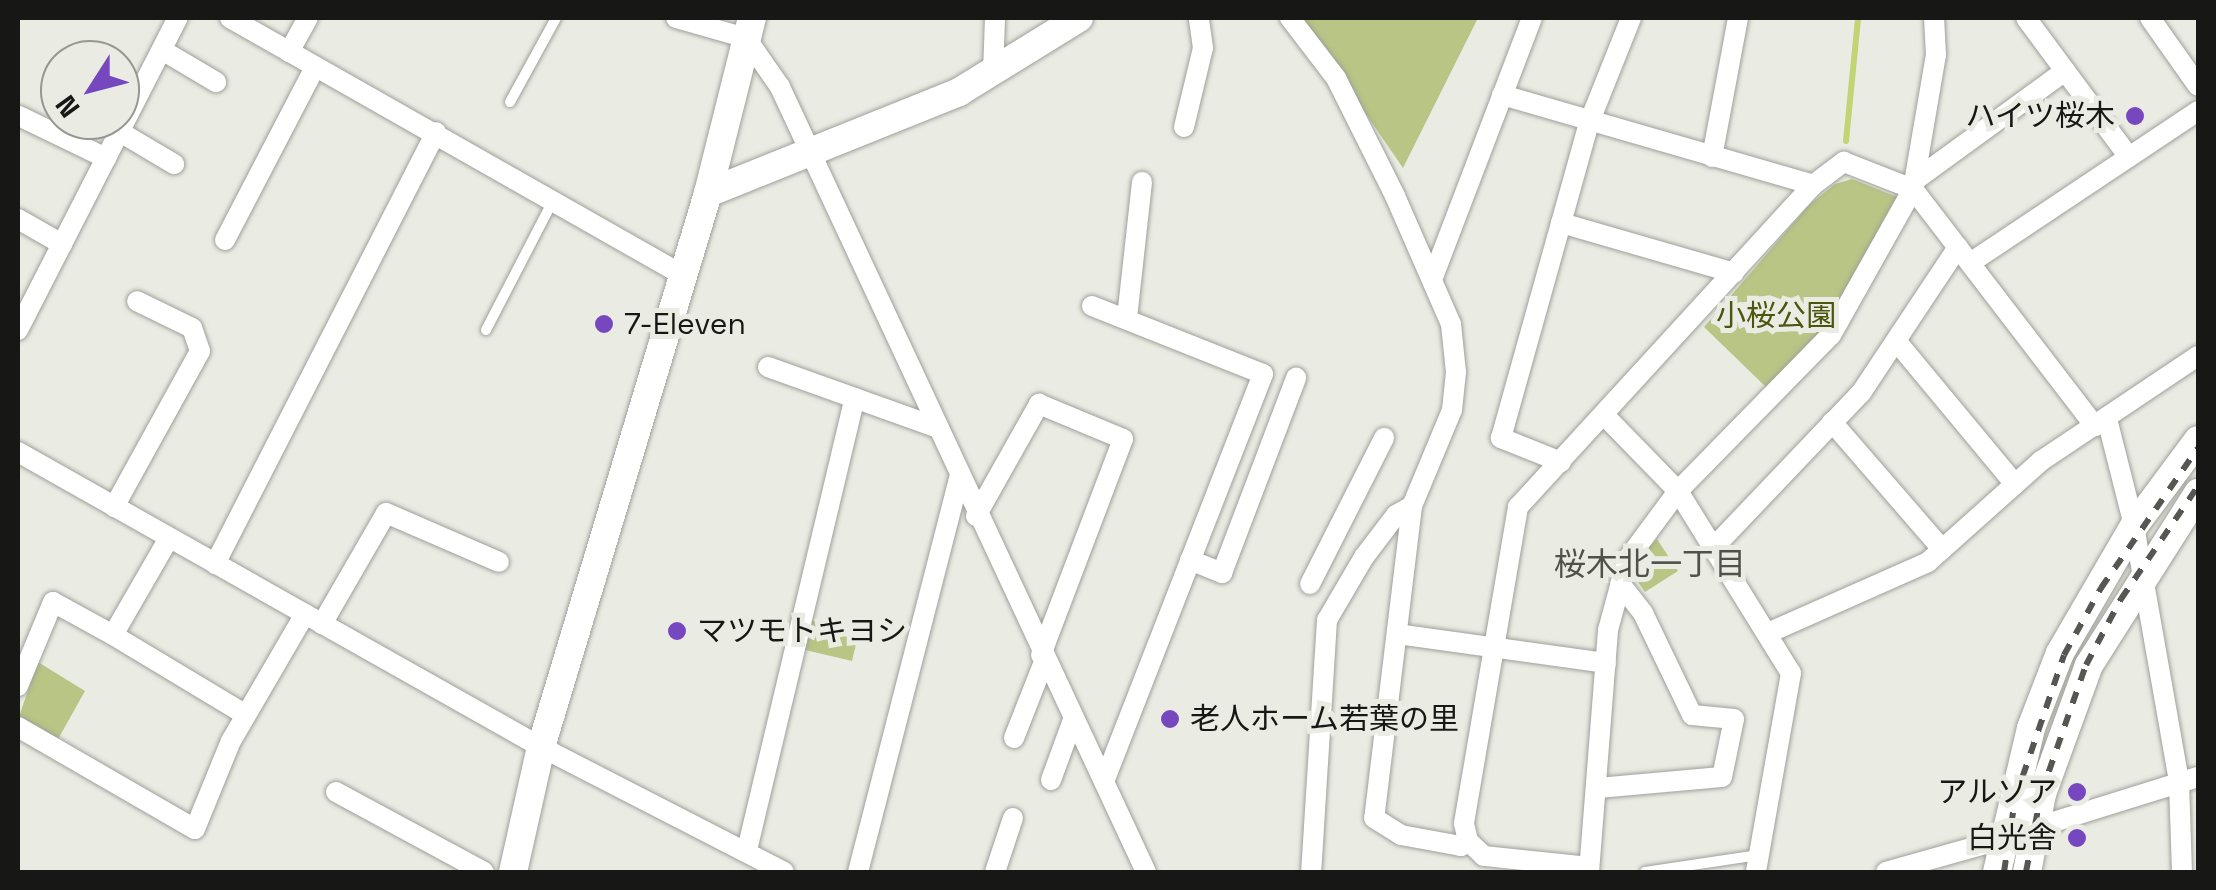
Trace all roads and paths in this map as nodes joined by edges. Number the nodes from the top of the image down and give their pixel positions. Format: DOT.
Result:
graph roads {
  1 [pos="178,18"];
  2 [pos="230,18"];
  3 [pos="308,18"];
  4 [pos="556,18"];
  5 [pos="676,18"];
  6 [pos="995,18"];
  7 [pos="1080,18"];
  8 [pos="1199,18"];
  9 [pos="1290,18"];
  10 [pos="1532,18"];
  11 [pos="1631,18"];
  12 [pos="1738,18"];
  13 [pos="1934,18"];
  14 [pos="2026,18"];
  15 [pos="2150,18"];
  16 [pos="749,28"];
  17 [pos="162,50"];
  18 [pos="288,52"];
  19 [pos="315,67"];
  20 [pos="2065,70"];
  21 [pos="993,73"];
  22 [pos="216,82"];
  23 [pos="2198,86"];
  24 [pos="140,93"];
  25 [pos="1502,95"];
  26 [pos="510,102"];
  27 [pos="2198,111"];
  28 [pos="19,116"];
  29 [pos="1589,123"];
  30 [pos="1184,128"];
  31 [pos="436,132"];
  32 [pos="116,140"];
  33 [pos="134,140"];
  34 [pos="816,154"];
  35 [pos="1712,157"];
  36 [pos="2129,157"];
  37 [pos="106,158"];
  38 [pos="174,164"];
  39 [pos="1142,182"];
  40 [pos="1813,185"];
  41 [pos="1913,185"];
  42 [pos="708,193"];
  43 [pos="554,200"];
  44 [pos="18,219"];
  45 [pos="1561,223"];
  46 [pos="224,240"];
  47 [pos="62,244"];
  48 [pos="1964,255"];
  49 [pos="1734,273"];
  50 [pos="681,274"];
  51 [pos="1433,277"];
  52 [pos="137,301"];
  53 [pos="1092,306"];
  54 [pos="1128,318"];
  55 [pos="18,330"];
  56 [pos="486,330"];
  57 [pos="1897,342"];
  58 [pos="2198,356"];
  59 [pos="768,367"];
  60 [pos="1296,378"];
  61 [pos="855,398"];
  62 [pos="1606,416"];
  63 [pos="1832,422"];
  64 [pos="2101,423"];
  65 [pos="938,428"];
  66 [pos="1384,438"];
  67 [pos="2198,440"];
  68 [pos="18,452"];
  69 [pos="1561,462"];
  70 [pos="960,474"];
  71 [pos="2015,484"];
  72 [pos="1678,491"];
  73 [pos="2198,492"];
  74 [pos="1412,506"];
  75 [pos="114,507"];
  76 [pos="976,516"];
  77 [pos="2134,526"];
  78 [pos="168,538"];
  79 [pos="1716,546"];
  80 [pos="1942,550"];
  81 [pos="1190,560"];
  82 [pos="499,562"];
  83 [pos="216,564"];
  84 [pos="2139,578"];
  85 [pos="1310,584"];
  86 [pos="1620,584"];
  87 [pos="313,619"];
  88 [pos="1768,633"];
  89 [pos="1397,634"];
  90 [pos="113,635"];
  91 [pos="1494,648"];
  92 [pos="1043,658"];
  93 [pos="1606,664"];
  94 [pos="18,686"];
  95 [pos="246,715"];
  96 [pos="1073,720"];
  97 [pos="18,728"];
  98 [pos="1014,738"];
  99 [pos="541,747"];
  100 [pos="2189,779"];
  101 [pos="1050,780"];
  102 [pos="1104,781"];
  103 [pos="1598,788"];
  104 [pos="336,792"];
  105 [pos="1013,818"];
  106 [pos="2034,828"];
  107 [pos="2003,839"];
  108 [pos="1468,841"];
  109 [pos="746,850"];
  110 [pos="1758,864"];
  111 [pos="1142,869"];
  112 [pos="1589,870"];
  113 [pos="484,872"];
  114 [pos="514,872"];
  115 [pos="784,872"];
  116 [pos="858,872"];
  117 [pos="995,872"];
  118 [pos="1312,872"];
  119 [pos="1645,872"];
  120 [pos="1886,872"];
  121 [pos="1998,872"];
  122 [pos="2027,872"];
  123 [pos="2182,872"];
  1 -- 17 [label="street"];
  2 -- 18 [label="street"];
  3 -- 18 [label="street"];
  4 -- 26 [label="lane"];
  5 -- 16 [label="street"];
  6 -- 21 [label="street"];
  7 -- 21 [label="street"];
  8 -- 30 [label="street"];
  9 -- 51 [label="street"];
  10 -- 25 [label="street"];
  11 -- 29 [label="street"];
  12 -- 35 [label="street"];
  13 -- 41 [label="street"];
  14 -- 20 [label="street"];
  15 -- 23 [label="street"];
  16 -- 34 [label="street"];
  16 -- 42 [label="street"];
  17 -- 22 [label="street"];
  17 -- 24 [label="street"];
  18 -- 19 [label="street"];
  19 -- 31 [label="street"];
  19 -- 46 [label="street"];
  20 -- 36 [label="street"];
  20 -- 41 [label="street"];
  21 -- 34 [label="street"];
  25 -- 29 [label="street"];
  25 -- 51 [label="street"];
  27 -- 36 [label="street"];
  28 -- 37 [label="street"];
  29 -- 35 [label="street"];
  29 -- 45 [label="street"];
  31 -- 43 [label="street"];
  31 -- 83 [label="street"];
  32 -- 37 [label="street"];
  33 -- 38 [label="street"];
  34 -- 42 [label="street"];
  34 -- 65 [label="street"];
  35 -- 40 [label="street"];
  36 -- 48 [label="street"];
  37 -- 47 [label="street"];
  39 -- 54 [label="street"];
  40 -- 41 [label="street"];
  40 -- 49 [label="street"];
  41 -- 48 [label="street"];
  41 -- 72 [label="street"];
  42 -- 50 [label="street"];
  43 -- 50 [label="street"];
  43 -- 56 [label="lane"];
  44 -- 47 [label="street"];
  45 -- 49 [label="street"];
  45 -- 69 [label="street"];
  47 -- 55 [label="street"];
  48 -- 57 [label="street"];
  48 -- 64 [label="street"];
  49 -- 62 [label="street"];
  50 -- 99 [label="street"];
  51 -- 74 [label="street"];
  52 -- 75 [label="street"];
  53 -- 54 [label="street"];
  54 -- 81 [label="street"];
  57 -- 63 [label="street"];
  57 -- 71 [label="street"];
  58 -- 64 [label="street"];
  59 -- 61 [label="street"];
  60 -- 81 [label="street"];
  61 -- 65 [label="street"];
  61 -- 109 [label="street"];
  62 -- 69 [label="street"];
  62 -- 72 [label="street"];
  63 -- 79 [label="street"];
  63 -- 80 [label="street"];
  64 -- 71 [label="street"];
  64 -- 77 [label="street"];
  65 -- 70 [label="street"];
  66 -- 85 [label="street"];
  67 -- 77 [label="street"];
  68 -- 75 [label="street"];
  69 -- 91 [label="street"];
  70 -- 76 [label="street"];
  70 -- 116 [label="street"];
  71 -- 80 [label="street"];
  72 -- 79 [label="street"];
  72 -- 86 [label="street"];
  73 -- 84 [label="street"];
  74 -- 89 [label="street"];
  74 -- 118 [label="street"];
  75 -- 78 [label="street"];
  76 -- 92 [label="street"];
  76 -- 92 [label="street"];
  77 -- 84 [label="street"];
  77 -- 107 [label="street"];
  78 -- 83 [label="street"];
  78 -- 90 [label="street"];
  79 -- 88 [label="street"];
  80 -- 88 [label="street"];
  81 -- 102 [label="street"];
  82 -- 87 [label="street"];
  83 -- 87 [label="street"];
  84 -- 100 [label="street"];
  84 -- 106 [label="street"];
  86 -- 93 [label="street"];
  86 -- 103 [label="street"];
  87 -- 95 [label="street"];
  87 -- 99 [label="street"];
  88 -- 110 [label="street"];
  89 -- 91 [label="street"];
  89 -- 108 [label="street"];
  90 -- 94 [label="street"];
  90 -- 95 [label="street"];
  91 -- 93 [label="street"];
  91 -- 108 [label="street"];
  92 -- 96 [label="street"];
  92 -- 98 [label="street"];
  93 -- 103 [label="street"];
  95 -- 97 [label="street"];
  96 -- 101 [label="street"];
  96 -- 102 [label="street"];
  99 -- 109 [label="street"];
  99 -- 114 [label="street"];
  100 -- 106 [label="street"];
  100 -- 123 [label="street"];
  102 -- 111 [label="street"];
  103 -- 112 [label="street"];
  104 -- 113 [label="street"];
  105 -- 117 [label="street"];
  106 -- 122 [label="street"];
  107 -- 120 [label="street"];
  107 -- 121 [label="street"];
  108 -- 112 [label="street"];
  109 -- 115 [label="street"];
  110 -- 119 [label="lane"];
}
